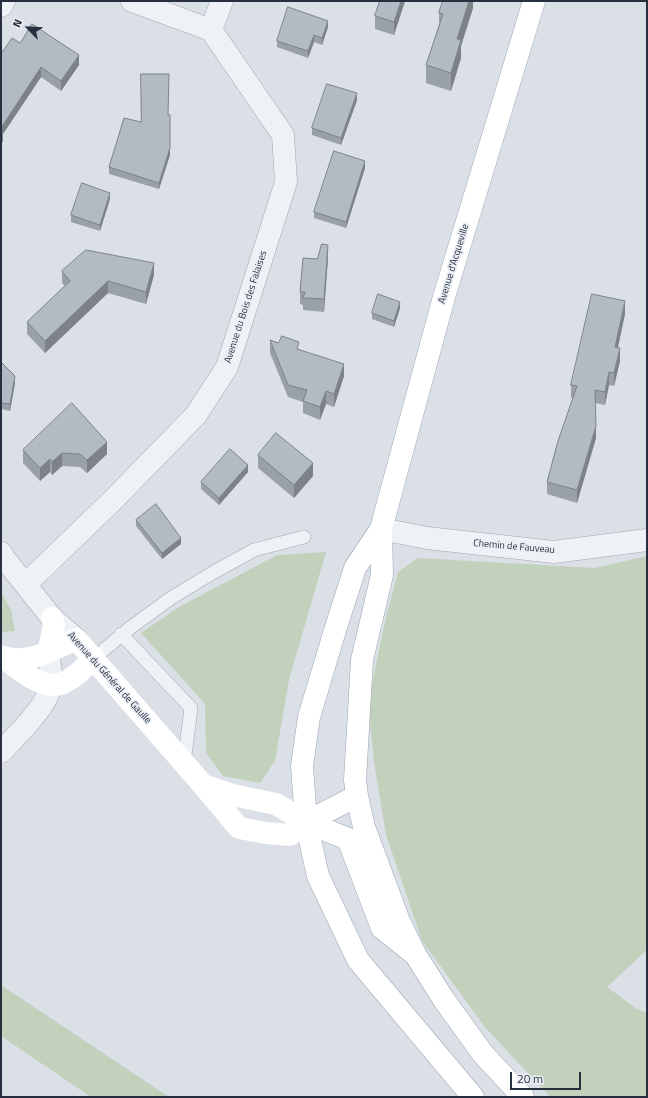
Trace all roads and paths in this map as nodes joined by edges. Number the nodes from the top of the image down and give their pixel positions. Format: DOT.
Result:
graph roads {
  1 [pos="4,1"];
  2 [pos="132,1"];
  3 [pos="222,1"];
  4 [pos="534,1"];
  5 [pos="1,6"];
  6 [pos="211,30"];
  7 [pos="381,529"];
  8 [pos="304,537"];
  9 [pos="647,540"];
  10 [pos="1,553"];
  11 [pos="26,584"];
  12 [pos="52,618"];
  13 [pos="121,634"];
  14 [pos="76,639"];
  15 [pos="48,652"];
  16 [pos="2,656"];
  17 [pos="94,658"];
  18 [pos="51,685"];
  19 [pos="1,752"];
  20 [pos="184,763"];
  21 [pos="203,785"];
  22 [pos="357,796"];
  23 [pos="306,822"];
  24 [pos="415,954"];
  25 [pos="473,1097"];
  26 [pos="523,1097"];
  1 -- 5 [label="street"];
  2 -- 6 [label="street"];
  3 -- 6 [label="street"];
  4 -- 7 [label="main road, Avenue d'Acqueville"];
  6 -- 11 [label="street, Avenue du Bois des Falaises"];
  7 -- 9 [label="street, Chemin de Fauveau"];
  7 -- 22 [label="main road"];
  7 -- 23 [label="main road"];
  8 -- 13 [label="lane"];
  10 -- 11 [label="street, Avenue du Général de Gaulle"];
  11 -- 12 [label="street, Avenue du Général de Gaulle"];
  12 -- 14 [label="street, Avenue du Général de Gaulle"];
  12 -- 15 [label="main road"];
  13 -- 17 [label="lane"];
  13 -- 20 [label="lane"];
  14 -- 15 [label="main road"];
  14 -- 17 [label="main road, Avenue du Général de Gaulle"];
  15 -- 16 [label="main road"];
  15 -- 18 [label="street"];
  16 -- 18 [label="main road"];
  17 -- 18 [label="main road"];
  17 -- 20 [label="main road, Avenue du Général de Gaulle"];
  18 -- 19 [label="street"];
  20 -- 21 [label="main road, Avenue du Général de Gaulle"];
  21 -- 23 [label="main road, Avenue du Général de Gaulle"];
  21 -- 23 [label="main road, Avenue du Général de Gaulle"];
  22 -- 23 [label="main road"];
  22 -- 24 [label="main road"];
  23 -- 24 [label="main road"];
  23 -- 25 [label="main road"];
  24 -- 26 [label="main road"];
}
